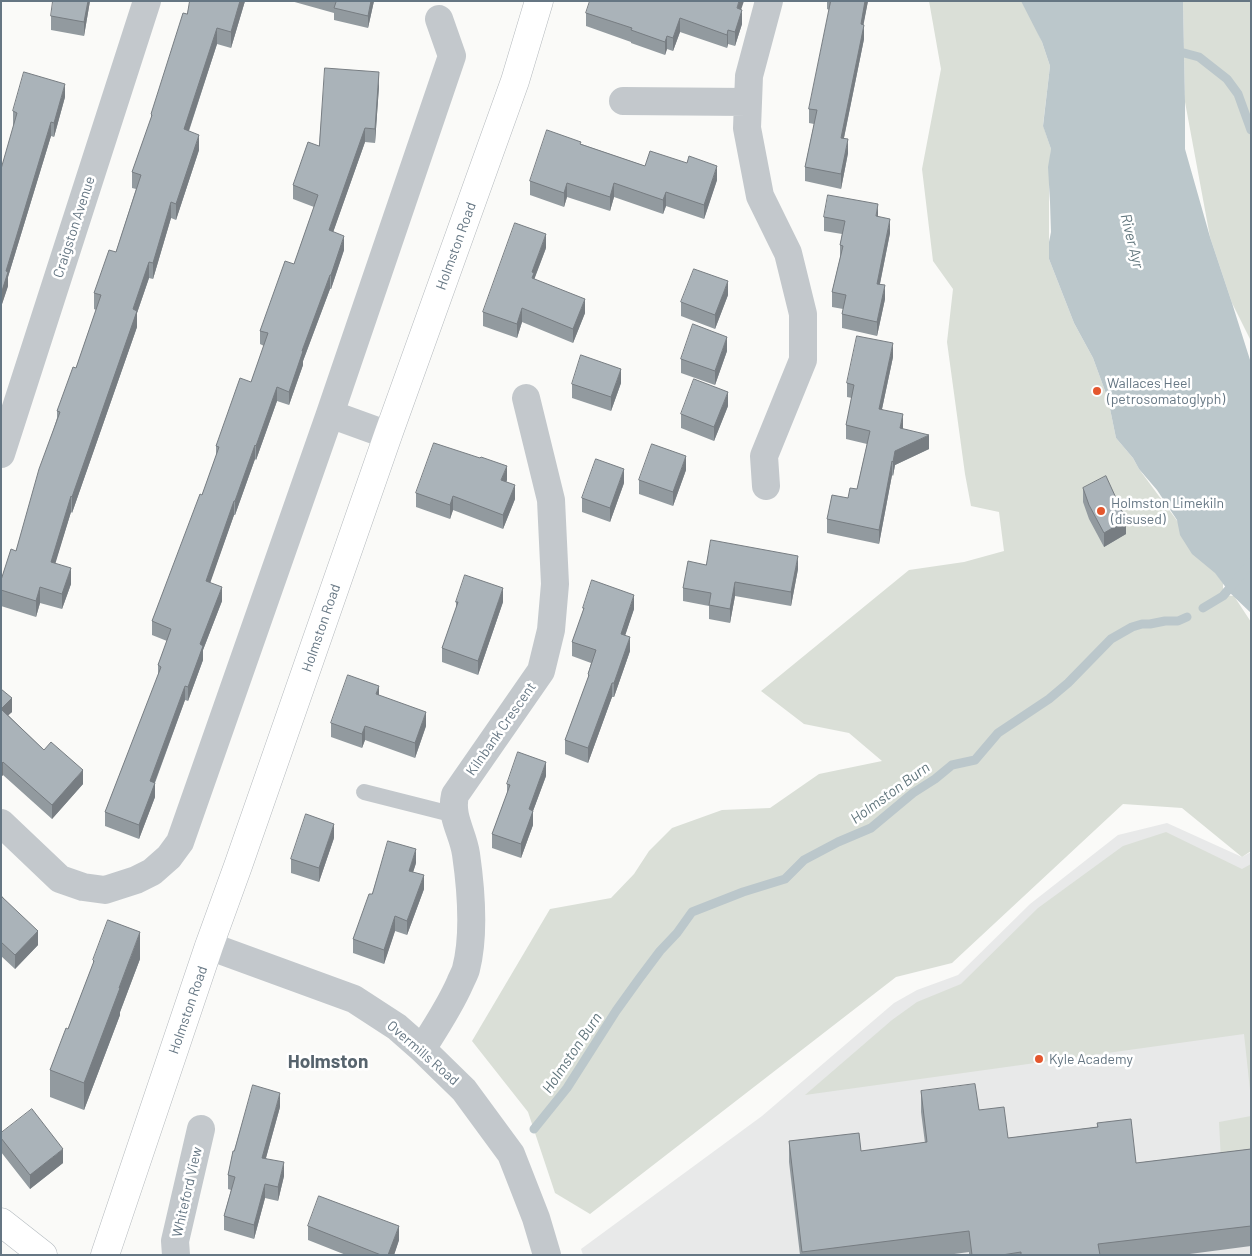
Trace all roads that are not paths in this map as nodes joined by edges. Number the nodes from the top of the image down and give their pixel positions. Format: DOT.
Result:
graph roads {
  1 [pos="147,1"];
  2 [pos="539,1"];
  3 [pos="769,1"];
  4 [pos="439,19"];
  5 [pos="622,101"];
  6 [pos="748,102"];
  7 [pos="526,398"];
  8 [pos="330,414"];
  9 [pos="388,436"];
  10 [pos="1,454"];
  11 [pos="766,486"];
  12 [pos="364,792"];
  13 [pos="455,815"];
  14 [pos="1,823"];
  15 [pos="209,946"];
  16 [pos="422,1049"];
  17 [pos="201,1129"];
  18 [pos="1,1222"];
  19 [pos="43,1255"];
  20 [pos="106,1255"];
  21 [pos="176,1255"];
  22 [pos="547,1255"];
  1 -- 10 [label="street, Craigston Avenue"];
  2 -- 9 [label="main road, Holmston Road"];
  3 -- 6 [label="street"];
  4 -- 8 [label="street"];
  5 -- 6 [label="street"];
  6 -- 11 [label="street"];
  7 -- 13 [label="street, Kilnbank Crescent"];
  8 -- 9 [label="street"];
  8 -- 14 [label="street"];
  9 -- 15 [label="main road, Holmston Road"];
  12 -- 13 [label="lane"];
  13 -- 16 [label="street, Kilnbank Crescent"];
  15 -- 16 [label="street, Overmills Road"];
  15 -- 20 [label="main road, Holmston Road"];
  16 -- 22 [label="street, Overmills Road"];
  17 -- 21 [label="street, Whiteford View"];
  18 -- 19 [label="main road"];
}
